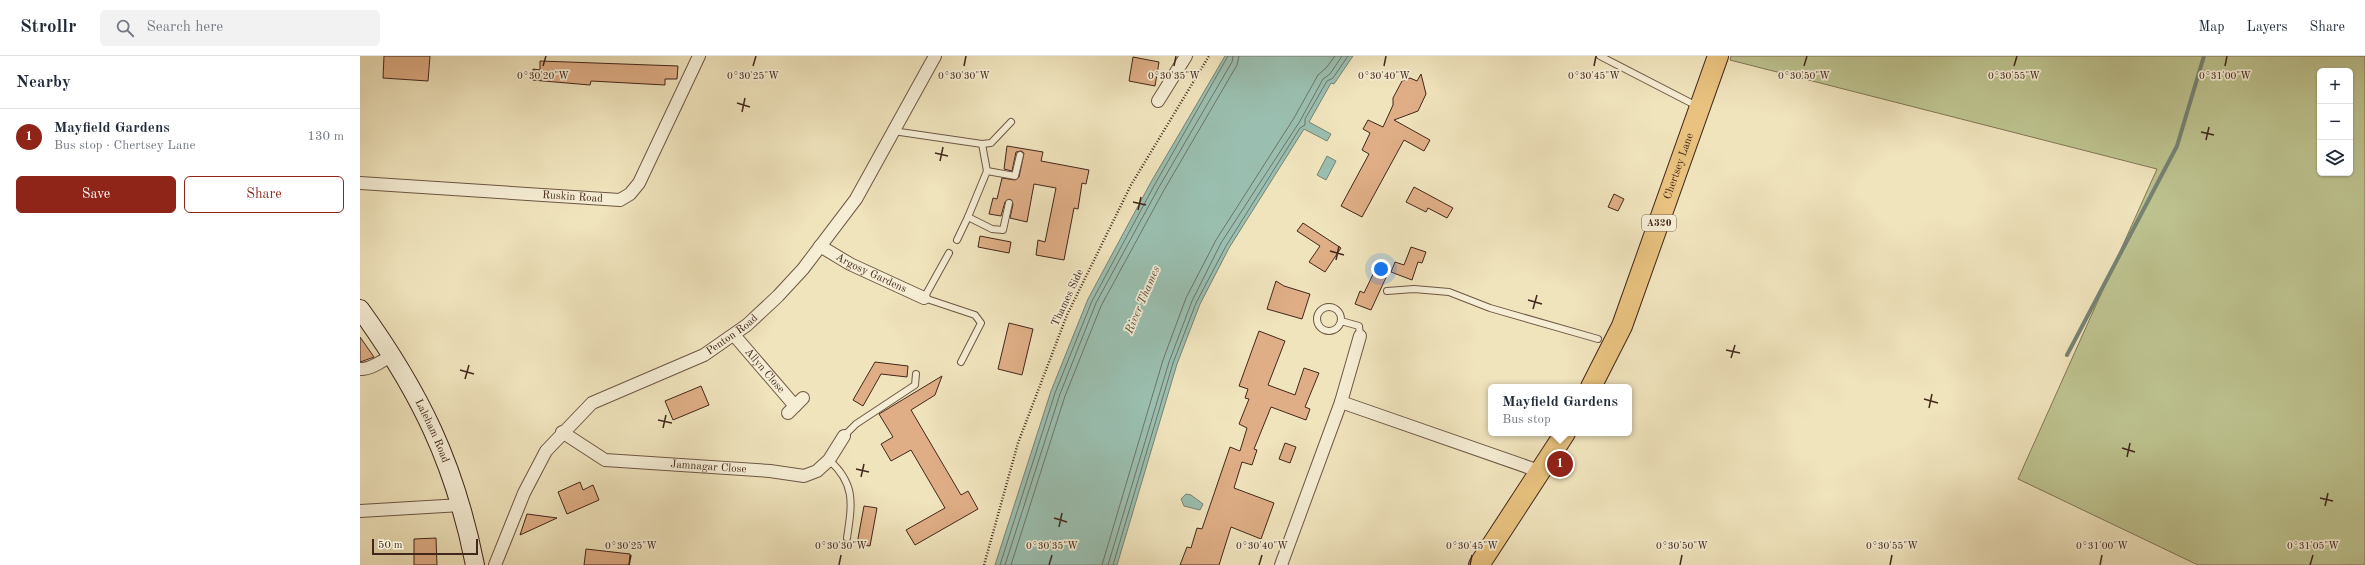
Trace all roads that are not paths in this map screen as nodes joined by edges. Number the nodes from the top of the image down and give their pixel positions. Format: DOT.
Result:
graph roads {
  1 [pos="699,56"];
  2 [pos="935,56"];
  3 [pos="1186,56"];
  4 [pos="1600,56"];
  5 [pos="1718,56"];
  6 [pos="1158,101"];
  7 [pos="1700,108"];
  8 [pos="1011,122"];
  9 [pos="893,131"];
  10 [pos="982,144"];
  11 [pos="1020,155"];
  12 [pos="987,171"];
  13 [pos="360,183"];
  14 [pos="1009,203"];
  15 [pos="968,217"];
  16 [pos="957,240"];
  17 [pos="820,246"];
  18 [pos="949,254"];
  19 [pos="1387,291"];
  20 [pos="924,298"];
  21 [pos="360,309"];
  22 [pos="1341,321"];
  23 [pos="734,335"];
  24 [pos="1360,336"];
  25 [pos="1598,339"];
  26 [pos="392,355"];
  27 [pos="961,362"];
  28 [pos="362,369"];
  29 [pos="916,374"];
  30 [pos="1593,384"];
  31 [pos="1341,402"];
  32 [pos="796,406"];
  33 [pos="562,432"];
  34 [pos="844,436"];
  35 [pos="1563,436"];
  36 [pos="829,460"];
  37 [pos="1539,471"];
  38 [pos="461,505"];
  39 [pos="360,511"];
  40 [pos="847,538"];
  41 [pos="475,565"];
  42 [pos="495,565"];
  43 [pos="1281,565"];
  44 [pos="1479,565"];
  1 -- 13 [label="street, Ruskin Road"];
  2 -- 9 [label="street, Penton Road"];
  3 -- 6 [label="street"];
  4 -- 7 [label="lane"];
  5 -- 7 [label="main road, Chertsey Lane / A320"];
  7 -- 30 [label="main road, Chertsey Lane / A320"];
  8 -- 10 [label="lane"];
  9 -- 10 [label="lane"];
  9 -- 17 [label="street, Penton Road"];
  10 -- 12 [label="lane"];
  11 -- 12 [label="lane"];
  12 -- 15 [label="lane"];
  14 -- 15 [label="lane"];
  15 -- 16 [label="lane"];
  17 -- 20 [label="street, Argosy Gardens"];
  17 -- 23 [label="street, Penton Road"];
  18 -- 20 [label="lane"];
  19 -- 25 [label="lane"];
  20 -- 27 [label="lane"];
  21 -- 26 [label="main road, Laleham Road"];
  22 -- 22 [label="lane"];
  22 -- 24 [label="lane"];
  23 -- 32 [label="street, Allyn Close"];
  23 -- 33 [label="street, Penton Road"];
  24 -- 31 [label="street"];
  26 -- 28 [label="street"];
  26 -- 38 [label="main road, Laleham Road"];
  29 -- 34 [label="lane"];
  31 -- 37 [label="street"];
  31 -- 43 [label="street"];
  33 -- 36 [label="street, Jamnagar Close"];
  33 -- 42 [label="street, Penton Road"];
  34 -- 36 [label="street, Jamnagar Close"];
  35 -- 37 [label="main road"];
  36 -- 40 [label="lane"];
  37 -- 44 [label="main road"];
  38 -- 39 [label="street"];
  38 -- 41 [label="main road, Laleham Road"];
}
